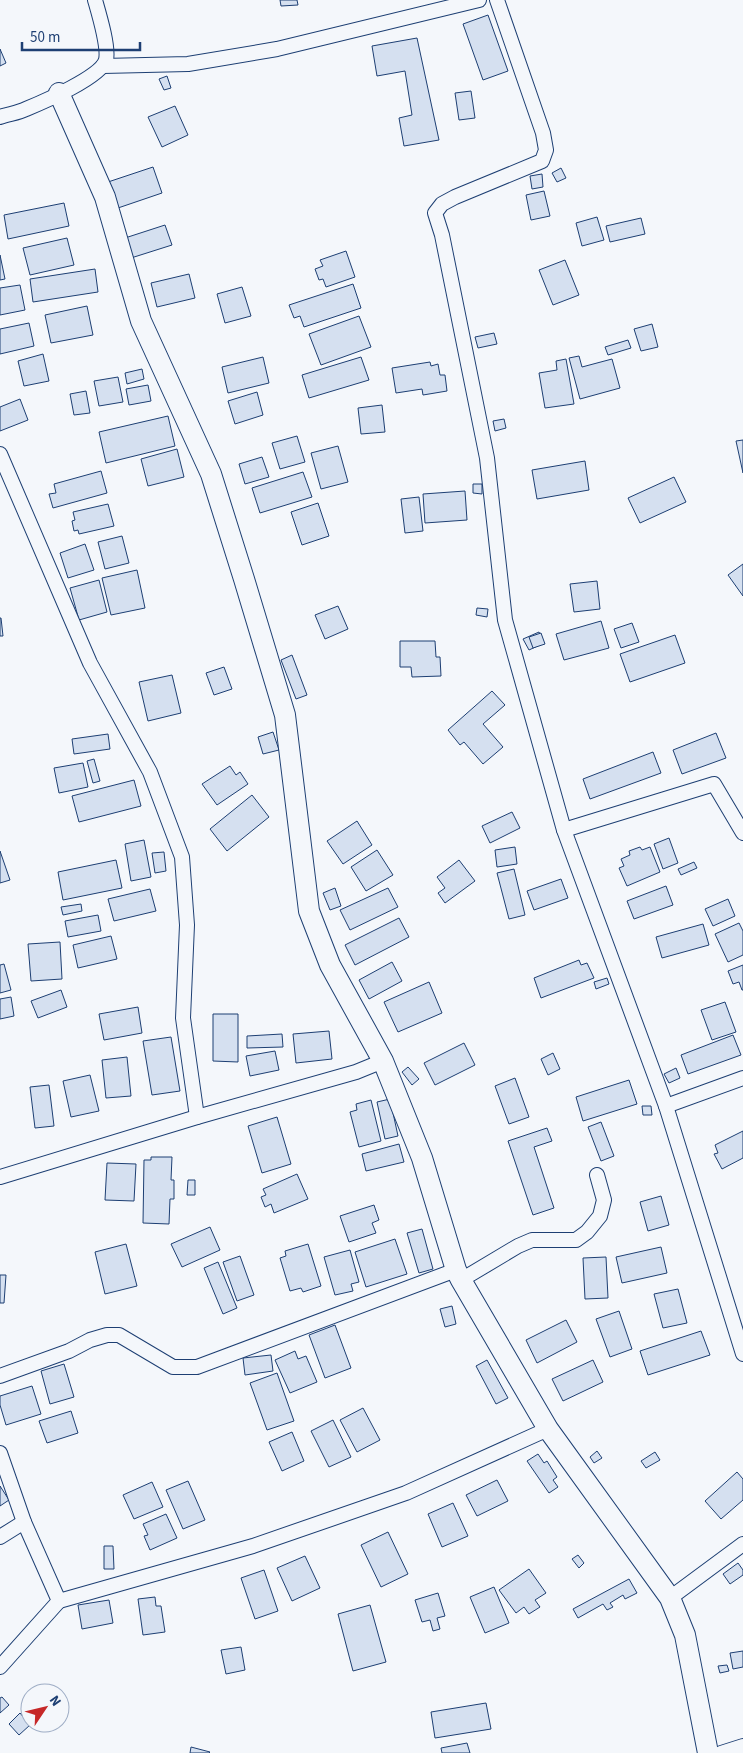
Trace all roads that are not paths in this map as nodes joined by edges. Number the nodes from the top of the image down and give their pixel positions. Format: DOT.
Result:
graph roads {
  1 [pos="95,0"];
  2 [pos="479,0"];
  3 [pos="497,0"];
  4 [pos="103,66"];
  5 [pos="59,93"];
  6 [pos="0,117"];
  7 [pos="0,454"];
  8 [pos="564,830"];
  9 [pos="743,833"];
  10 [pos="383,1061"];
  11 [pos="743,1078"];
  12 [pos="666,1106"];
  13 [pos="197,1117"];
  14 [pos="597,1175"];
  15 [pos="0,1177"];
  16 [pos="458,1275"];
  17 [pos="739,1328"];
  18 [pos="743,1354"];
  19 [pos="0,1376"];
  20 [pos="548,1429"];
  21 [pos="0,1452"];
  22 [pos="24,1522"];
  23 [pos="0,1537"];
  24 [pos="743,1544"];
  25 [pos="670,1598"];
  26 [pos="59,1601"];
  27 [pos="0,1667"];
  28 [pos="743,1746"];
  29 [pos="708,1753"];
  30 [pos="721,1753"];
  1 -- 4 [label="street"];
  2 -- 4 [label="street"];
  3 -- 8 [label="street"];
  4 -- 5 [label="street"];
  5 -- 6 [label="street"];
  5 -- 10 [label="street"];
  7 -- 13 [label="street"];
  8 -- 9 [label="street"];
  8 -- 12 [label="street"];
  10 -- 13 [label="street"];
  10 -- 16 [label="street"];
  11 -- 12 [label="street"];
  12 -- 17 [label="street"];
  13 -- 15 [label="street"];
  14 -- 16 [label="street"];
  16 -- 19 [label="street"];
  16 -- 20 [label="street"];
  17 -- 18 [label="street"];
  20 -- 25 [label="street"];
  20 -- 26 [label="street"];
  21 -- 22 [label="street"];
  22 -- 23 [label="street"];
  22 -- 26 [label="street"];
  24 -- 25 [label="street"];
  25 -- 29 [label="street"];
  26 -- 27 [label="street"];
  28 -- 30 [label="street"];
}
